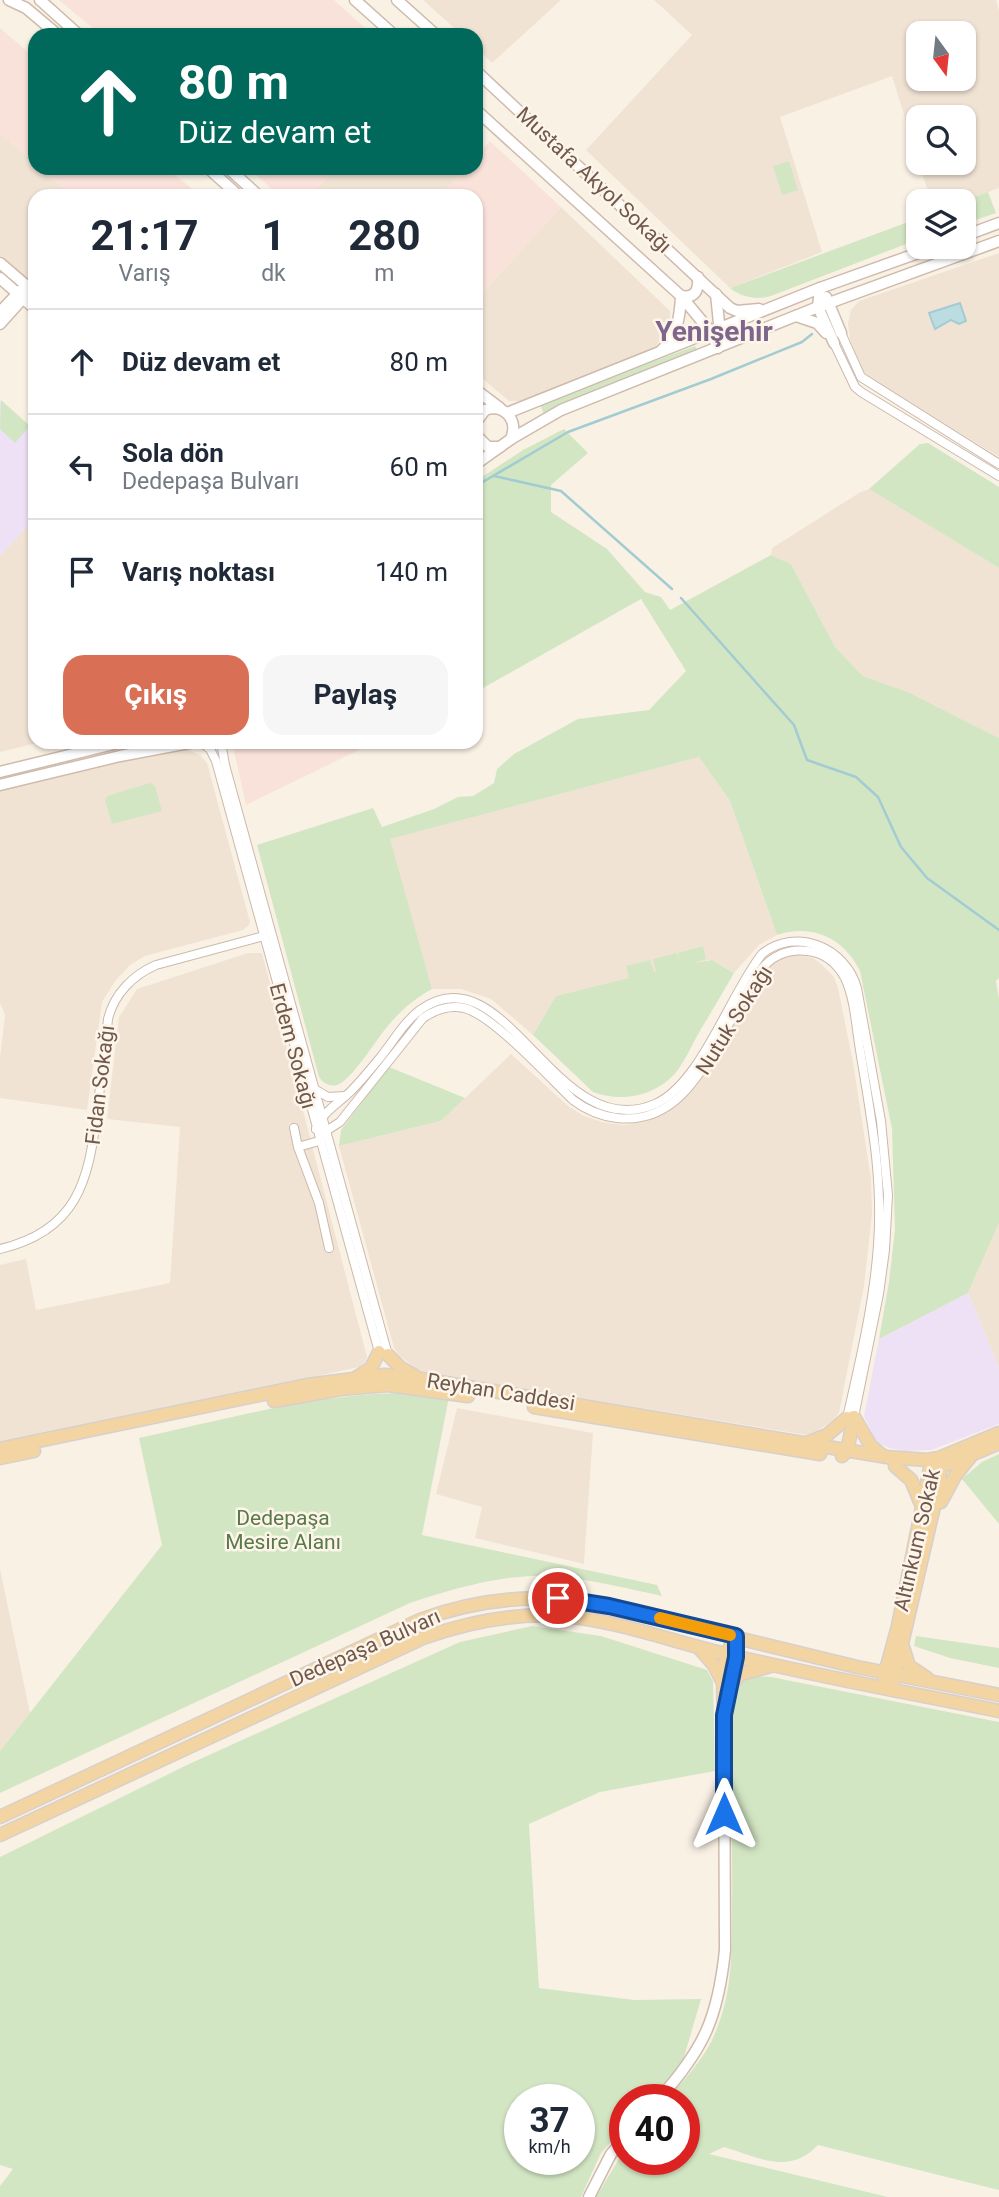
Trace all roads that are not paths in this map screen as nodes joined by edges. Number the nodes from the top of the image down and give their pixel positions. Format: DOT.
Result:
graph roads {
  1 [pos="9,0"];
  2 [pos="40,0"];
  3 [pos="355,0"];
  4 [pos="397,0"];
  5 [pos="50,28"];
  6 [pos="71,28"];
  7 [pos="386,28"];
  8 [pos="428,28"];
  9 [pos="483,77"];
  10 [pos="483,82"];
  11 [pos="489,83"];
  12 [pos="483,116"];
  13 [pos="216,175"];
  14 [pos="236,175"];
  15 [pos="231,189"];
  16 [pos="251,189"];
  17 [pos="999,223"];
  18 [pos="976,232"];
  19 [pos="999,241"];
  20 [pos="906,257"];
  21 [pos="0,263"];
  22 [pos="698,277"];
  23 [pos="0,278"];
  24 [pos="820,288"];
  25 [pos="27,292"];
  26 [pos="716,294"];
  27 [pos="853,294"];
  28 [pos="681,296"];
  29 [pos="830,302"];
  30 [pos="818,307"];
  31 [pos="772,308"];
  32 [pos="0,312"];
  33 [pos="796,316"];
  34 [pos="0,324"];
  35 [pos="716,330"];
  36 [pos="841,333"];
  37 [pos="834,343"];
  38 [pos="718,348"];
  39 [pos="660,352"];
  40 [pos="483,396"];
  41 [pos="504,412"];
  42 [pos="483,413"];
  43 [pos="511,439"];
  44 [pos="483,442"];
  45 [pos="500,447"];
  46 [pos="483,459"];
  47 [pos="999,464"];
  48 [pos="999,476"];
  49 [pos="94,749"];
  50 [pos="119,749"];
  51 [pos="162,749"];
  52 [pos="210,749"];
  53 [pos="222,749"];
  54 [pos="120,756"];
  55 [pos="0,772"];
  56 [pos="0,785"];
  57 [pos="264,936"];
  58 [pos="314,1088"];
  59 [pos="345,1097"];
  60 [pos="322,1116"];
  61 [pos="294,1128"];
  62 [pos="316,1129"];
  63 [pos="326,1131"];
  64 [pos="319,1141"];
  65 [pos="298,1147"];
  66 [pos="330,1248"];
  67 [pos="0,1249"];
  68 [pos="384,1354"];
  69 [pos="389,1378"];
  70 [pos="354,1379"];
  71 [pos="425,1380"];
  72 [pos="850,1417"];
  73 [pos="999,1433"];
  74 [pos="806,1443"];
  75 [pos="999,1443"];
  76 [pos="0,1449"];
  77 [pos="843,1453"];
  78 [pos="973,1455"];
  79 [pos="0,1458"];
  80 [pos="891,1461"];
  81 [pos="934,1464"];
  82 [pos="922,1507"];
  83 [pos="932,1521"];
  84 [pos="736,1636"];
  85 [pos="698,1647"];
  86 [pos="897,1647"];
  87 [pos="731,1656"];
  88 [pos="777,1665"];
  89 [pos="857,1667"];
  90 [pos="890,1673"];
  91 [pos="937,1683"];
  92 [pos="726,1686"];
  93 [pos="885,1688"];
  94 [pos="999,1695"];
  95 [pos="999,1711"];
  96 [pos="724,1715"];
  97 [pos="0,1817"];
  98 [pos="0,1835"];
  99 [pos="672,2084"];
  100 [pos="609,2158"];
  101 [pos="589,2197"];
  1 -- 5 [label="street"];
  2 -- 6 [label="street"];
  3 -- 7 [label="street"];
  4 -- 8 [label="street"];
  9 -- 11 [label="street, Mustafa Akyol Sokağı"];
  10 -- 11 [label="street, Mustafa Akyol Sokağı"];
  11 -- 22 [label="street, Mustafa Akyol Sokağı"];
  12 -- 28 [label="street, Mustafa Akyol Sokağı"];
  13 -- 15 [label="street"];
  14 -- 16 [label="street"];
  17 -- 18 [label="street"];
  19 -- 27 [label="street"];
  20 -- 24 [label="street"];
  21 -- 25 [label="street"];
  22 -- 26 [label="street, Mustafa Akyol Sokağı"];
  22 -- 28 [label="street"];
  23 -- 25 [label="street"];
  24 -- 29 [label="street"];
  24 -- 30 [label="street"];
  24 -- 31 [label="street"];
  25 -- 32 [label="street"];
  25 -- 34 [label="street"];
  26 -- 31 [label="street, Mustafa Akyol Sokağı"];
  26 -- 35 [label="street"];
  27 -- 29 [label="street"];
  27 -- 36 [label="street"];
  28 -- 35 [label="street, Mustafa Akyol Sokağı"];
  28 -- 39 [label="street"];
  29 -- 30 [label="street"];
  29 -- 36 [label="street"];
  30 -- 33 [label="street"];
  30 -- 37 [label="street"];
  31 -- 35 [label="street"];
  33 -- 37 [label="street"];
  33 -- 38 [label="street"];
  35 -- 38 [label="street"];
  35 -- 39 [label="street"];
  36 -- 47 [label="street"];
  37 -- 48 [label="street"];
  38 -- 43 [label="street"];
  39 -- 41 [label="street"];
  40 -- 41 [label="street"];
  41 -- 42 [label="street"];
  41 -- 43 [label="street"];
  43 -- 45 [label="street"];
  44 -- 45 [label="street"];
  45 -- 46 [label="street"];
  49 -- 55 [label="street"];
  50 -- 54 [label="street"];
  51 -- 54 [label="street"];
  52 -- 57 [label="street, Erdem Sokağı"];
  53 -- 58 [label="street, Erdem Sokağı"];
  54 -- 56 [label="street"];
  57 -- 62 [label="street, Erdem Sokağı"];
  57 -- 67 [label="street, Fidan Sokağı"];
  58 -- 59 [label="street"];
  58 -- 60 [label="street, Erdem Sokağı"];
  59 -- 60 [label="street, Nutuk Sokağı"];
  59 -- 72 [label="street, Nutuk Sokağı"];
  60 -- 62 [label="street, Nutuk Sokağı"];
  60 -- 63 [label="street, Erdem Sokağı"];
  61 -- 65 [label="street"];
  62 -- 63 [label="street"];
  62 -- 64 [label="street, Erdem Sokağı"];
  63 -- 68 [label="street, Erdem Sokağı"];
  63 -- 72 [label="street, Nutuk Sokağı"];
  64 -- 65 [label="street"];
  64 -- 68 [label="street, Erdem Sokağı"];
  65 -- 66 [label="street"];
  68 -- 69 [label="main road"];
  68 -- 70 [label="main road"];
  68 -- 71 [label="main road"];
  69 -- 70 [label="main road, Reyhan Caddesi"];
  69 -- 71 [label="main road, Reyhan Caddesi"];
  69 -- 77 [label="main road"];
  69 -- 79 [label="main road, Reyhan Caddesi"];
  70 -- 76 [label="main road, Reyhan Caddesi"];
  71 -- 74 [label="main road, Reyhan Caddesi"];
  72 -- 74 [label="main road"];
  72 -- 77 [label="main road"];
  72 -- 80 [label="main road"];
  73 -- 81 [label="main road"];
  74 -- 77 [label="main road, Reyhan Caddesi"];
  75 -- 78 [label="main road"];
  77 -- 80 [label="main road"];
  78 -- 81 [label="main road"];
  78 -- 83 [label="main road"];
  80 -- 81 [label="main road"];
  80 -- 82 [label="main road"];
  81 -- 82 [label="main road, Altınkum Sokak"];
  81 -- 83 [label="main road, Altınkum Sokak"];
  82 -- 86 [label="main road, Altınkum Sokak"];
  83 -- 86 [label="main road, Altınkum Sokak"];
  84 -- 87 [label="main road"];
  84 -- 89 [label="main road, Dedepaşa Bulvarı"];
  84 -- 97 [label="main road, Dedepaşa Bulvarı"];
  85 -- 87 [label="main road, Dedepaşa Bulvarı"];
  85 -- 92 [label="main road"];
  85 -- 98 [label="main road, Dedepaşa Bulvarı"];
  86 -- 89 [label="main road"];
  86 -- 90 [label="main road, Altınkum Sokak"];
  86 -- 91 [label="main road"];
  87 -- 88 [label="main road, Dedepaşa Bulvarı"];
  87 -- 92 [label="main road"];
  88 -- 92 [label="main road"];
  88 -- 93 [label="main road, Dedepaşa Bulvarı"];
  89 -- 90 [label="main road, Dedepaşa Bulvarı"];
  90 -- 91 [label="main road, Dedepaşa Bulvarı"];
  90 -- 93 [label="main road, Altınkum Sokak"];
  91 -- 94 [label="main road, Dedepaşa Bulvarı"];
  92 -- 96 [label="main road"];
  93 -- 95 [label="main road, Dedepaşa Bulvarı"];
  96 -- 99 [label="street"];
  100 -- 101 [label="street"];
}
